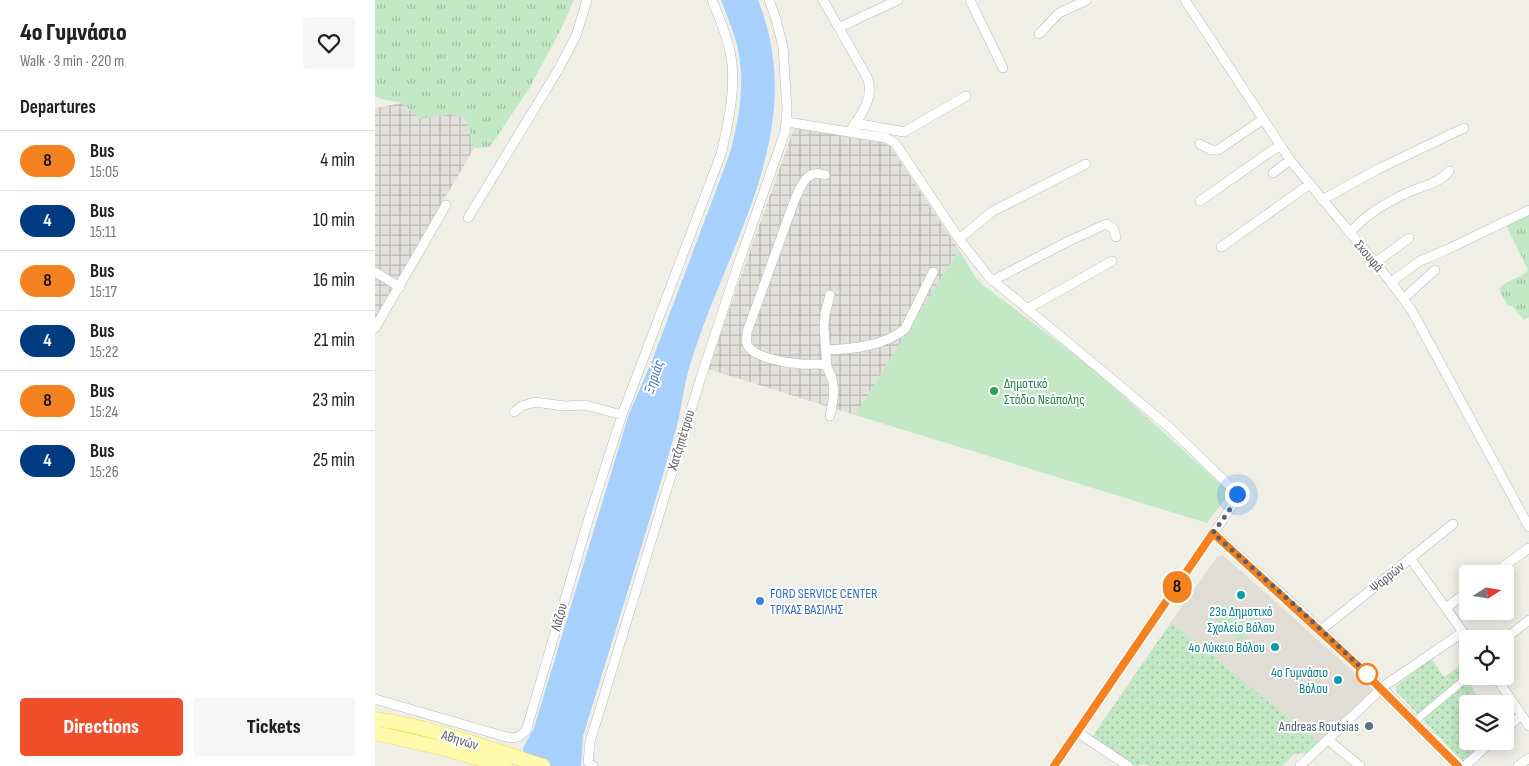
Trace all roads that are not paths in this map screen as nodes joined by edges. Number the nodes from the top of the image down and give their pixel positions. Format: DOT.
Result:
graph roads {
  1 [pos="587,0"];
  2 [pos="712,0"];
  3 [pos="769,0"];
  4 [pos="824,0"];
  5 [pos="898,0"];
  6 [pos="970,0"];
  7 [pos="1087,0"];
  8 [pos="1185,0"];
  9 [pos="840,27"];
  10 [pos="1039,34"];
  11 [pos="1003,68"];
  12 [pos="966,96"];
  13 [pos="1263,120"];
  14 [pos="787,122"];
  15 [pos="855,123"];
  16 [pos="1464,128"];
  17 [pos="849,132"];
  18 [pos="1200,144"];
  19 [pos="1280,145"];
  20 [pos="1290,160"];
  21 [pos="1086,164"];
  22 [pos="1449,171"];
  23 [pos="1273,173"];
  24 [pos="825,176"];
  25 [pos="1310,184"];
  26 [pos="1322,200"];
  27 [pos="1201,201"];
  28 [pos="446,205"];
  29 [pos="1529,210"];
  30 [pos="468,218"];
  31 [pos="1350,233"];
  32 [pos="1117,237"];
  33 [pos="1409,238"];
  34 [pos="959,239"];
  35 [pos="1221,247"];
  36 [pos="1112,261"];
  37 [pos="1375,263"];
  38 [pos="1435,270"];
  39 [pos="375,272"];
  40 [pos="933,272"];
  41 [pos="992,281"];
  42 [pos="1391,282"];
  43 [pos="400,287"];
  44 [pos="830,295"];
  45 [pos="1403,299"];
  46 [pos="1027,309"];
  47 [pos="375,328"];
  48 [pos="826,350"];
  49 [pos="827,368"];
  50 [pos="514,412"];
  51 [pos="623,415"];
  52 [pos="830,416"];
  53 [pos="1453,524"];
  54 [pos="1529,527"];
  55 [pos="1529,548"];
  56 [pos="1410,558"];
  57 [pos="1505,565"];
  58 [pos="1459,598"];
  59 [pos="1446,608"];
  60 [pos="1529,620"];
  61 [pos="1321,630"];
  62 [pos="1462,630"];
  63 [pos="1514,632"];
  64 [pos="1459,639"];
  65 [pos="1459,684"];
  66 [pos="1501,685"];
  67 [pos="1382,688"];
  68 [pos="375,699"];
  69 [pos="1521,715"];
  70 [pos="375,719"];
  71 [pos="1415,721"];
  72 [pos="1514,722"];
  73 [pos="1529,726"];
  74 [pos="1077,732"];
  75 [pos="375,733"];
  76 [pos="513,738"];
  77 [pos="1328,740"];
  78 [pos="1482,750"];
  79 [pos="1529,758"];
  80 [pos="591,764"];
  81 [pos="505,766"];
  82 [pos="543,766"];
  83 [pos="1128,766"];
  84 [pos="1300,766"];
  85 [pos="1360,766"];
  86 [pos="1458,766"];
  87 [pos="1465,766"];
  88 [pos="1518,766"];
  1 -- 30 [label="street"];
  2 -- 51 [label="street, Λάζου"];
  3 -- 14 [label="street, Χατζηπέτρου"];
  4 -- 9 [label="street"];
  5 -- 9 [label="street"];
  6 -- 11 [label="street"];
  7 -- 10 [label="street"];
  8 -- 13 [label="street, Σκουφά"];
  9 -- 15 [label="street"];
  12 -- 15 [label="street"];
  13 -- 18 [label="street"];
  13 -- 19 [label="street, Σκουφά"];
  14 -- 17 [label="street"];
  14 -- 80 [label="street, Χατζηπέτρου"];
  15 -- 17 [label="street"];
  16 -- 26 [label="street"];
  17 -- 34 [label="street"];
  19 -- 20 [label="street, Σκουφά"];
  19 -- 27 [label="street"];
  20 -- 23 [label="street"];
  20 -- 25 [label="street, Σκουφά"];
  21 -- 34 [label="street"];
  22 -- 31 [label="street"];
  24 -- 49 [label="street"];
  25 -- 26 [label="street, Σκουφά"];
  25 -- 35 [label="street"];
  26 -- 31 [label="street, Σκουφά"];
  28 -- 43 [label="street"];
  29 -- 42 [label="street"];
  31 -- 37 [label="street, Σκουφά"];
  32 -- 41 [label="street"];
  33 -- 37 [label="street"];
  34 -- 41 [label="street"];
  36 -- 46 [label="street"];
  37 -- 42 [label="street, Σκουφά"];
  38 -- 45 [label="street"];
  39 -- 43 [label="street"];
  40 -- 48 [label="street"];
  41 -- 46 [label="street"];
  42 -- 45 [label="street, Σκουφά"];
  43 -- 47 [label="street"];
  44 -- 48 [label="street"];
  45 -- 54 [label="street, Σκουφά"];
  46 -- 61 [label="street"];
  48 -- 49 [label="street"];
  49 -- 52 [label="street"];
  50 -- 51 [label="street"];
  51 -- 76 [label="street, Λάζου"];
  53 -- 56 [label="street, Ψαρρών"];
  55 -- 57 [label="street"];
  56 -- 59 [label="street"];
  56 -- 61 [label="street, Ψαρρών"];
  58 -- 59 [label="street"];
  59 -- 62 [label="street"];
  60 -- 63 [label="street"];
  61 -- 67 [label="street"];
  64 -- 67 [label="street"];
  65 -- 71 [label="street"];
  66 -- 69 [label="street"];
  67 -- 71 [label="street"];
  67 -- 77 [label="street"];
  68 -- 76 [label="street, Αθηνών"];
  69 -- 72 [label="street"];
  69 -- 73 [label="street"];
  70 -- 82 [label="main road, Αθηνών"];
  71 -- 86 [label="street"];
  74 -- 83 [label="street"];
  75 -- 81 [label="main road, Αθηνών"];
  77 -- 84 [label="street"];
  77 -- 85 [label="street"];
  78 -- 87 [label="street"];
  79 -- 88 [label="street"];
}
